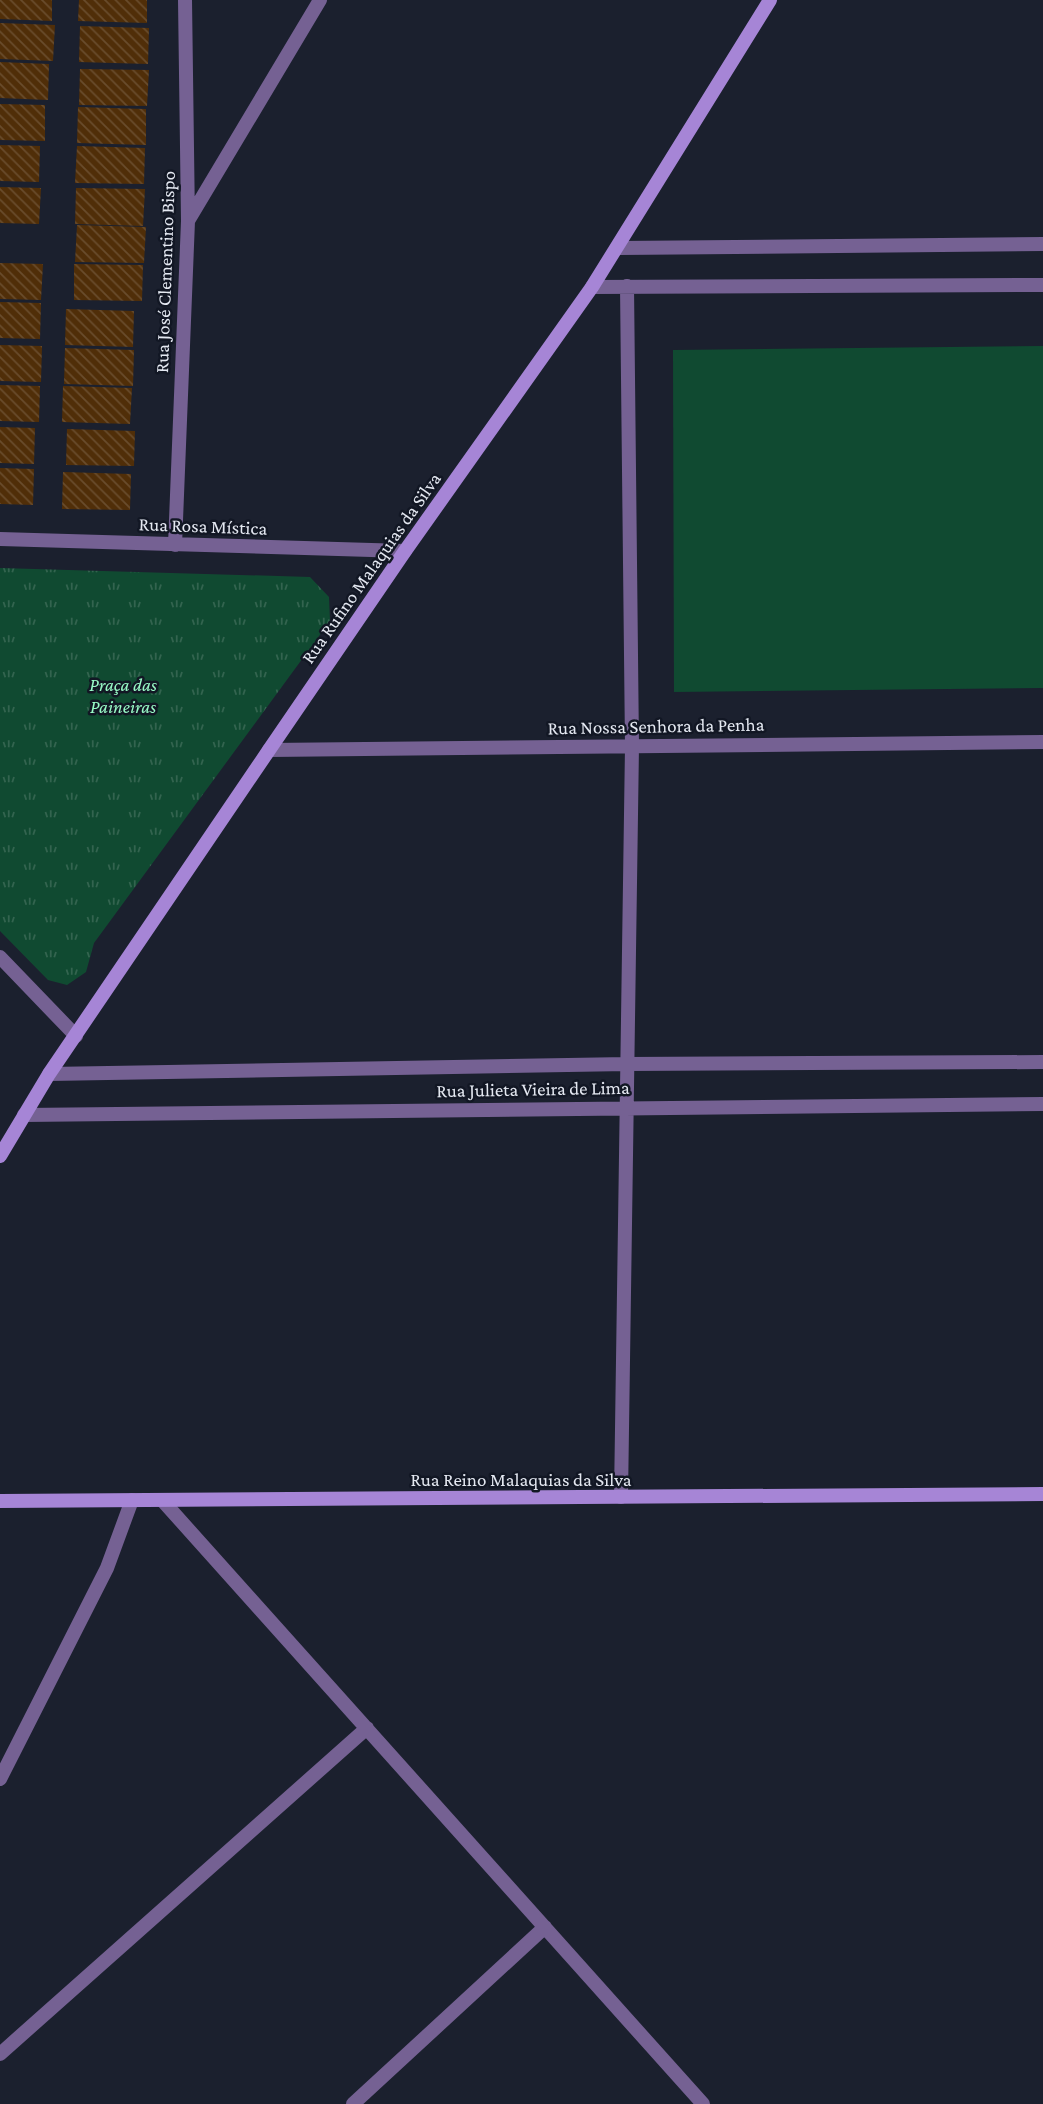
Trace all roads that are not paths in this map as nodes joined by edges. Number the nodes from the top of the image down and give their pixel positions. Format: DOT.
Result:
graph roads {
  1 [pos="185,0"];
  2 [pos="320,0"];
  3 [pos="770,0"];
  4 [pos="188,222"];
  5 [pos="1043,244"];
  6 [pos="619,248"];
  7 [pos="1043,285"];
  8 [pos="627,286"];
  9 [pos="592,287"];
  10 [pos="0,539"];
  11 [pos="175,545"];
  12 [pos="404,551"];
  13 [pos="1043,742"];
  14 [pos="632,746"];
  15 [pos="269,750"];
  16 [pos="0,957"];
  17 [pos="76,1036"];
  18 [pos="1043,1062"];
  19 [pos="627,1064"];
  20 [pos="49,1074"];
  21 [pos="1043,1104"];
  22 [pos="626,1107"];
  23 [pos="24,1115"];
  24 [pos="0,1156"];
  25 [pos="1043,1494"];
  26 [pos="621,1497"];
  27 [pos="132,1500"];
  28 [pos="162,1500"];
  29 [pos="0,1501"];
  30 [pos="367,1728"];
  31 [pos="0,1779"];
  32 [pos="545,1927"];
  33 [pos="0,2054"];
  34 [pos="353,2104"];
  35 [pos="703,2104"];
  1 -- 4 [label="street, Rua José Clementino Bispo"];
  2 -- 4 [label="street"];
  3 -- 6 [label="street, Rua Rufino Malaquias da Silva"];
  4 -- 11 [label="street, Rua José Clementino Bispo"];
  5 -- 6 [label="street"];
  6 -- 9 [label="street, Rua Rufino Malaquias da Silva"];
  7 -- 8 [label="street"];
  8 -- 9 [label="street"];
  8 -- 14 [label="street"];
  9 -- 12 [label="street, Rua Rufino Malaquias da Silva"];
  10 -- 11 [label="street, Rua Rosa Mística"];
  11 -- 12 [label="street, Rua Rosa Mística"];
  12 -- 15 [label="street, Rua Rufino Malaquias da Silva"];
  13 -- 14 [label="street, Rua Nossa Senhora da Penha"];
  14 -- 15 [label="street, Rua Nossa Senhora da Penha"];
  14 -- 19 [label="street"];
  15 -- 17 [label="street, Rua Rufino Malaquias da Silva"];
  16 -- 17 [label="street"];
  17 -- 20 [label="street, Rua Rufino Malaquias da Silva"];
  18 -- 19 [label="street, Rua Julieta Vieira de Lima"];
  19 -- 20 [label="street, Rua Julieta Vieira de Lima"];
  19 -- 22 [label="street"];
  20 -- 23 [label="street, Rua Rufino Malaquias da Silva"];
  21 -- 22 [label="street, Rua Julieta Vieira de Lima"];
  22 -- 23 [label="street, Rua Julieta Vieira de Lima"];
  22 -- 26 [label="street"];
  23 -- 24 [label="street, Rua Rufino Malaquias da Silva"];
  25 -- 26 [label="street, Rua Reino Malaquias da Silva"];
  26 -- 28 [label="street, Rua Reino Malaquias da Silva"];
  27 -- 28 [label="street, Rua Reino Malaquias da Silva"];
  27 -- 29 [label="street, Rua Reino Malaquias da Silva"];
  27 -- 31 [label="street"];
  28 -- 30 [label="street"];
  30 -- 32 [label="street"];
  30 -- 33 [label="street"];
  32 -- 34 [label="street"];
  32 -- 35 [label="street"];
}
